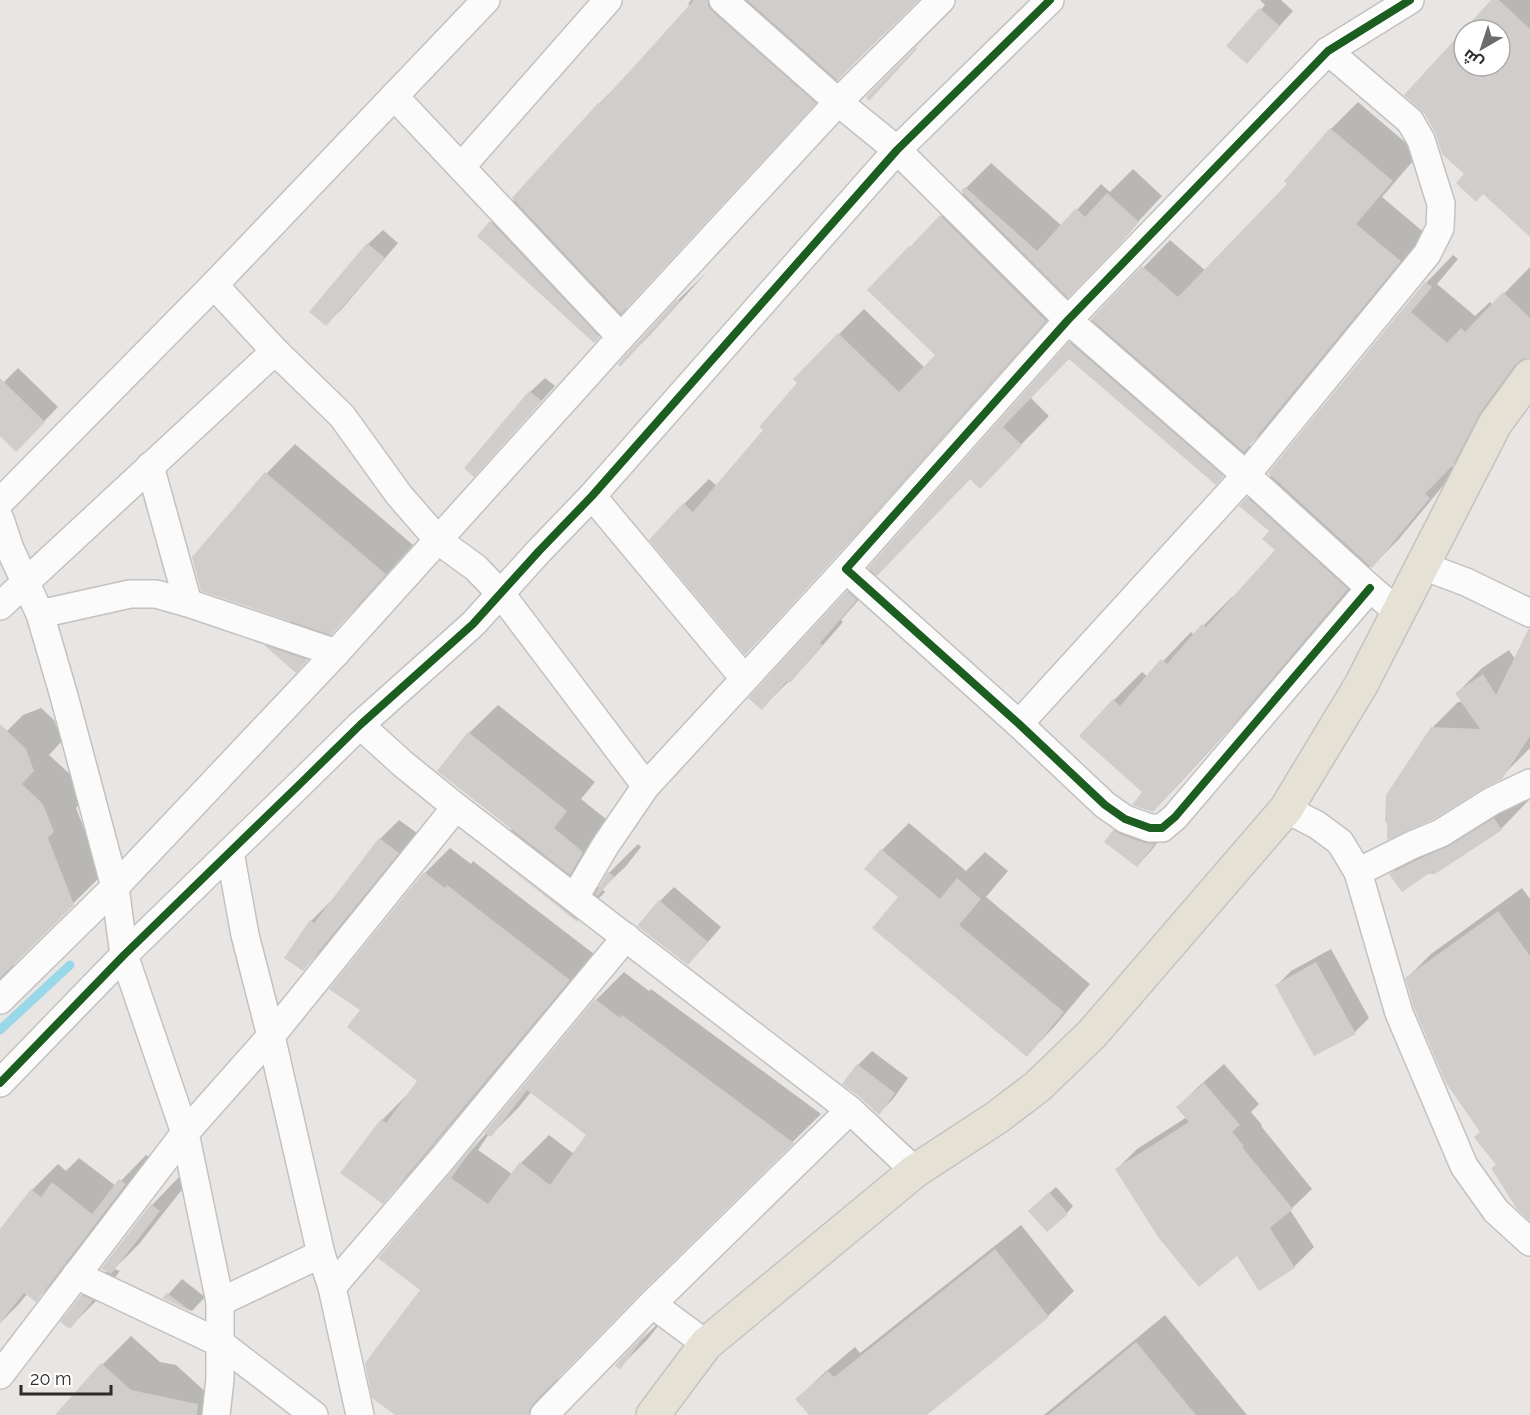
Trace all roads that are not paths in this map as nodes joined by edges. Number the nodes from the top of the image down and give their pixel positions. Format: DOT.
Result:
graph roads {
  1 [pos="486,0"];
  2 [pos="608,0"];
  3 [pos="723,0"];
  4 [pos="941,0"];
  5 [pos="1050,0"];
  6 [pos="1410,0"];
  7 [pos="1328,51"];
  8 [pos="394,96"];
  9 [pos="838,102"];
  10 [pos="897,150"];
  11 [pos="461,167"];
  12 [pos="214,285"];
  13 [pos="1068,320"];
  14 [pos="621,337"];
  15 [pos="275,351"];
  16 [pos="1530,376"];
  17 [pos="150,466"];
  18 [pos="1246,475"];
  19 [pos="592,496"];
  20 [pos="0,502"];
  21 [pos="0,519"];
  22 [pos="438,541"];
  23 [pos="1423,566"];
  24 [pos="846,569"];
  25 [pos="24,582"];
  26 [pos="1370,588"];
  27 [pos="501,594"];
  28 [pos="188,603"];
  29 [pos="0,606"];
  30 [pos="1398,612"];
  31 [pos="1530,613"];
  32 [pos="40,614"];
  33 [pos="336,653"];
  34 [pos="744,678"];
  35 [pos="1019,724"];
  36 [pos="360,725"];
  37 [pos="1530,783"];
  38 [pos="646,786"];
  39 [pos="456,807"];
  40 [pos="1286,809"];
  41 [pos="230,852"];
  42 [pos="1358,872"];
  43 [pos="115,887"];
  44 [pos="575,897"];
  45 [pos="626,937"];
  46 [pos="124,955"];
  47 [pos="0,1000"];
  48 [pos="271,1036"];
  49 [pos="0,1083"];
  50 [pos="850,1110"];
  51 [pos="185,1133"];
  52 [pos="915,1171"];
  53 [pos="1530,1242"];
  54 [pos="321,1254"];
  55 [pos="76,1275"];
  56 [pos="332,1287"];
  57 [pos="220,1302"];
  58 [pos="652,1304"];
  59 [pos="220,1343"];
  60 [pos="706,1344"];
  61 [pos="0,1375"];
  62 [pos="216,1415"];
  63 [pos="314,1415"];
  64 [pos="360,1415"];
  65 [pos="544,1415"];
  66 [pos="654,1415"];
  1 -- 8 [label="street"];
  2 -- 11 [label="street"];
  3 -- 9 [label="street"];
  4 -- 9 [label="street"];
  5 -- 10 [label="street"];
  6 -- 7 [label="street"];
  7 -- 13 [label="street"];
  7 -- 18 [label="street"];
  8 -- 11 [label="street"];
  8 -- 12 [label="street"];
  9 -- 10 [label="street"];
  9 -- 14 [label="street"];
  10 -- 13 [label="street"];
  10 -- 19 [label="street"];
  11 -- 14 [label="street"];
  12 -- 15 [label="street"];
  12 -- 20 [label="street"];
  13 -- 18 [label="street"];
  13 -- 24 [label="street"];
  14 -- 22 [label="street"];
  15 -- 17 [label="street"];
  15 -- 22 [label="street"];
  16 -- 23 [label="main road"];
  17 -- 25 [label="street"];
  17 -- 28 [label="street"];
  18 -- 26 [label="street"];
  18 -- 35 [label="street"];
  19 -- 27 [label="street"];
  19 -- 34 [label="street"];
  21 -- 25 [label="street"];
  22 -- 27 [label="street"];
  22 -- 33 [label="street"];
  23 -- 30 [label="main road"];
  23 -- 31 [label="street"];
  24 -- 34 [label="street"];
  24 -- 35 [label="street"];
  25 -- 29 [label="street"];
  25 -- 32 [label="street"];
  26 -- 30 [label="street"];
  26 -- 35 [label="street"];
  27 -- 36 [label="street"];
  27 -- 38 [label="street"];
  28 -- 32 [label="street"];
  28 -- 33 [label="street"];
  30 -- 40 [label="main road"];
  32 -- 43 [label="street"];
  33 -- 43 [label="street"];
  34 -- 38 [label="street"];
  36 -- 39 [label="street"];
  36 -- 41 [label="street"];
  37 -- 42 [label="street"];
  38 -- 44 [label="street"];
  39 -- 44 [label="street"];
  39 -- 48 [label="street"];
  40 -- 42 [label="street"];
  40 -- 52 [label="main road"];
  41 -- 46 [label="street"];
  41 -- 48 [label="street"];
  42 -- 53 [label="street"];
  43 -- 46 [label="street"];
  43 -- 47 [label="street"];
  44 -- 45 [label="street"];
  45 -- 50 [label="street"];
  45 -- 56 [label="street"];
  46 -- 49 [label="street"];
  46 -- 51 [label="street"];
  48 -- 51 [label="street"];
  48 -- 54 [label="street"];
  50 -- 52 [label="street"];
  50 -- 58 [label="street"];
  51 -- 55 [label="street"];
  51 -- 57 [label="street"];
  52 -- 60 [label="main road"];
  54 -- 56 [label="street"];
  54 -- 57 [label="street"];
  55 -- 59 [label="street"];
  55 -- 61 [label="street"];
  56 -- 64 [label="street"];
  57 -- 59 [label="street"];
  58 -- 60 [label="street"];
  58 -- 65 [label="street"];
  59 -- 62 [label="street"];
  59 -- 63 [label="street"];
  60 -- 66 [label="main road"];
}
